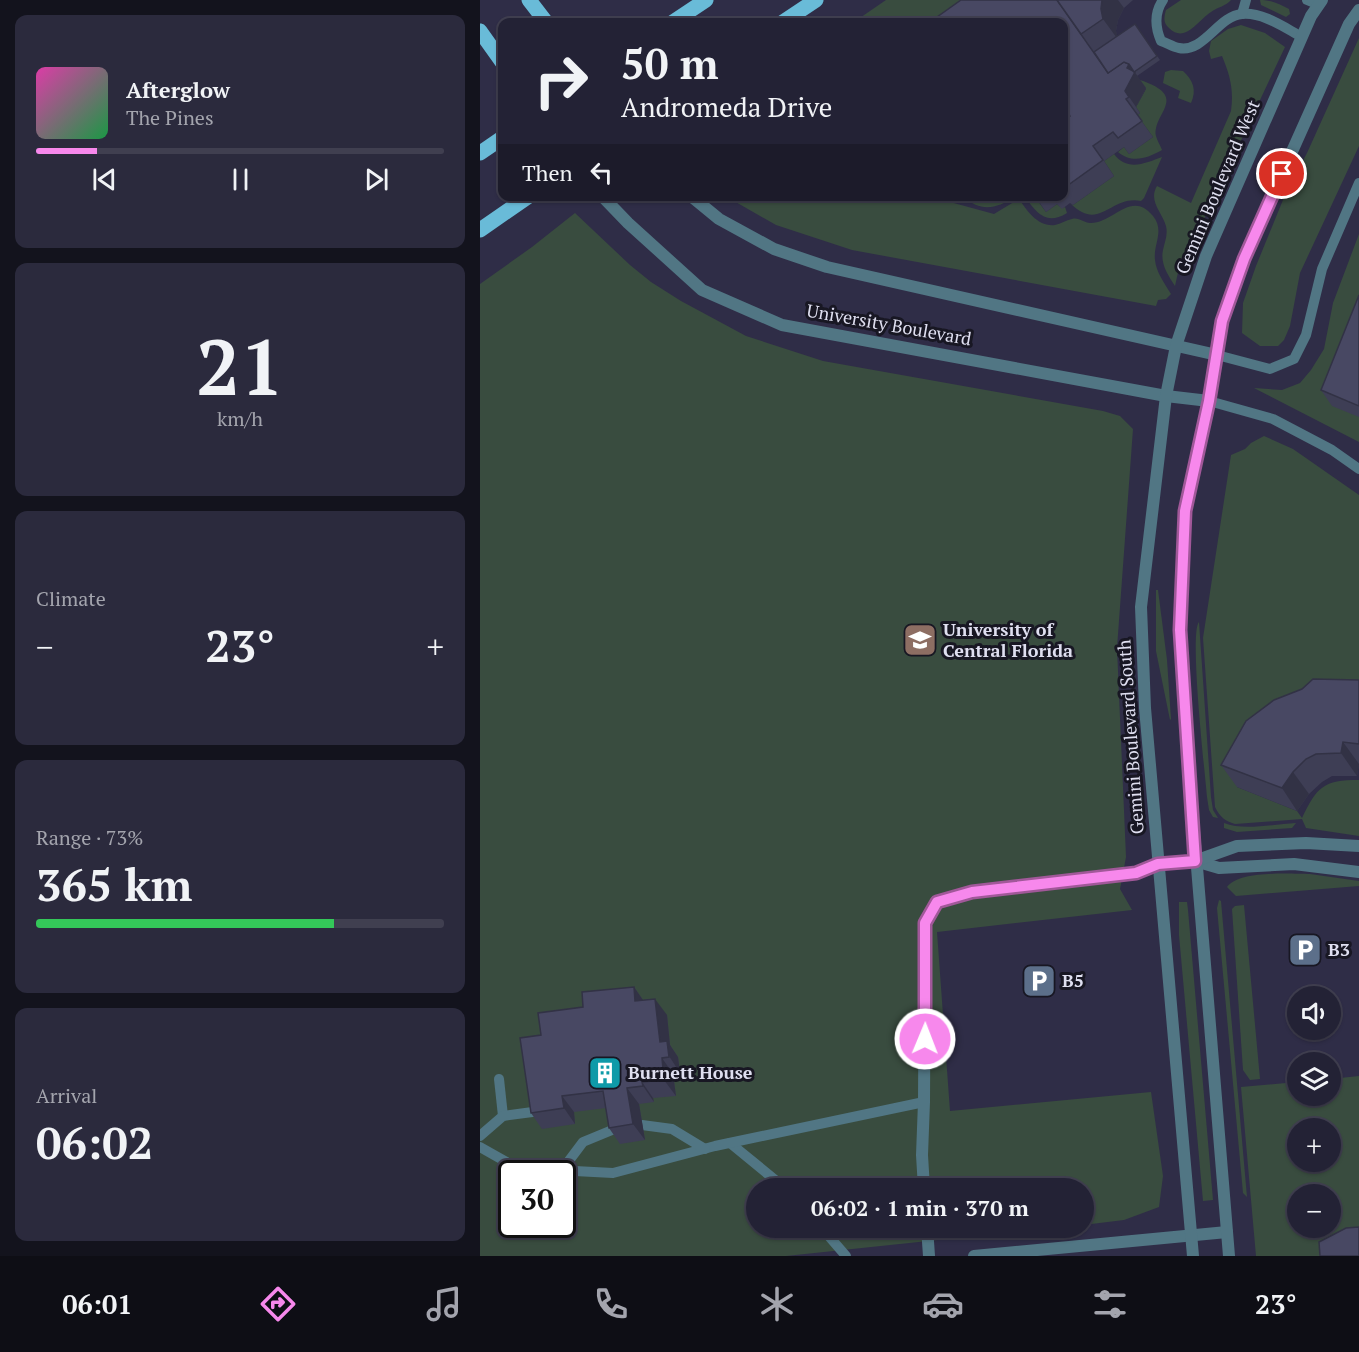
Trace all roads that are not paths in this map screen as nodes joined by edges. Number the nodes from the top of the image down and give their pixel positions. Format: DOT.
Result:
graph roads {
  1 [pos="530,0"];
  2 [pos="706,0"];
  3 [pos="816,0"];
  4 [pos="1163,0"];
  5 [pos="1246,0"];
  6 [pos="1316,2"];
  7 [pos="1359,10"];
  8 [pos="1242,14"];
  9 [pos="543,18"];
  10 [pos="679,18"];
  11 [pos="789,18"];
  12 [pos="480,31"];
  13 [pos="1302,37"];
  14 [pos="498,56"];
  15 [pos="498,141"];
  16 [pos="480,153"];
  17 [pos="1359,183"];
  18 [pos="522,201"];
  19 [pos="607,201"];
  20 [pos="696,201"];
  21 [pos="480,230"];
  22 [pos="1176,346"];
  23 [pos="1217,355"];
  24 [pos="1166,396"];
  25 [pos="1209,401"];
  26 [pos="1359,469"];
  27 [pos="1359,846"];
  28 [pos="1195,861"];
  29 [pos="1158,864"];
  30 [pos="1359,872"];
  31 [pos="499,1079"];
  32 [pos="924,1102"];
  33 [pos="540,1111"];
  34 [pos="503,1116"];
  35 [pos="480,1136"];
  36 [pos="730,1143"];
  37 [pos="480,1147"];
  38 [pos="705,1149"];
  39 [pos="503,1160"];
  40 [pos="570,1160"];
  41 [pos="576,1171"];
  42 [pos="773,1178"];
  43 [pos="923,1178"];
  44 [pos="1227,1232"];
  45 [pos="1191,1236"];
  46 [pos="830,1238"];
  47 [pos="928,1238"];
  48 [pos="846,1256"];
  49 [pos="929,1256"];
  50 [pos="974,1256"];
  51 [pos="1193,1256"];
  52 [pos="1229,1256"];
  1 -- 9 [label="main road"];
  2 -- 10 [label="main road"];
  3 -- 11 [label="main road"];
  4 -- 8 [label="lane"];
  5 -- 8 [label="lane"];
  6 -- 13 [label="street, Gemini Boulevard West"];
  7 -- 23 [label="street"];
  8 -- 13 [label="lane"];
  12 -- 14 [label="main road"];
  13 -- 22 [label="street, Gemini Boulevard West"];
  15 -- 16 [label="main road"];
  17 -- 23 [label="lane"];
  18 -- 21 [label="main road"];
  19 -- 24 [label="street, University Boulevard"];
  20 -- 22 [label="street"];
  22 -- 23 [label="street"];
  22 -- 24 [label="street, Gemini Boulevard West"];
  23 -- 25 [label="street"];
  24 -- 25 [label="street, University Boulevard"];
  24 -- 29 [label="street, Gemini Boulevard South"];
  25 -- 26 [label="lane"];
  25 -- 28 [label="street"];
  27 -- 28 [label="street"];
  28 -- 29 [label="street"];
  28 -- 30 [label="street"];
  28 -- 44 [label="street"];
  29 -- 32 [label="street"];
  29 -- 45 [label="street, Gemini Boulevard South"];
  31 -- 34 [label="lane"];
  32 -- 36 [label="lane"];
  32 -- 43 [label="street"];
  33 -- 34 [label="lane"];
  34 -- 35 [label="lane"];
  36 -- 38 [label="lane"];
  36 -- 42 [label="lane"];
  37 -- 39 [label="lane"];
  38 -- 40 [label="lane"];
  38 -- 41 [label="lane"];
  44 -- 45 [label="street"];
  44 -- 52 [label="street"];
  45 -- 50 [label="street"];
  45 -- 51 [label="street, Gemini Boulevard South"];
  46 -- 48 [label="lane"];
  47 -- 49 [label="street"];
}
